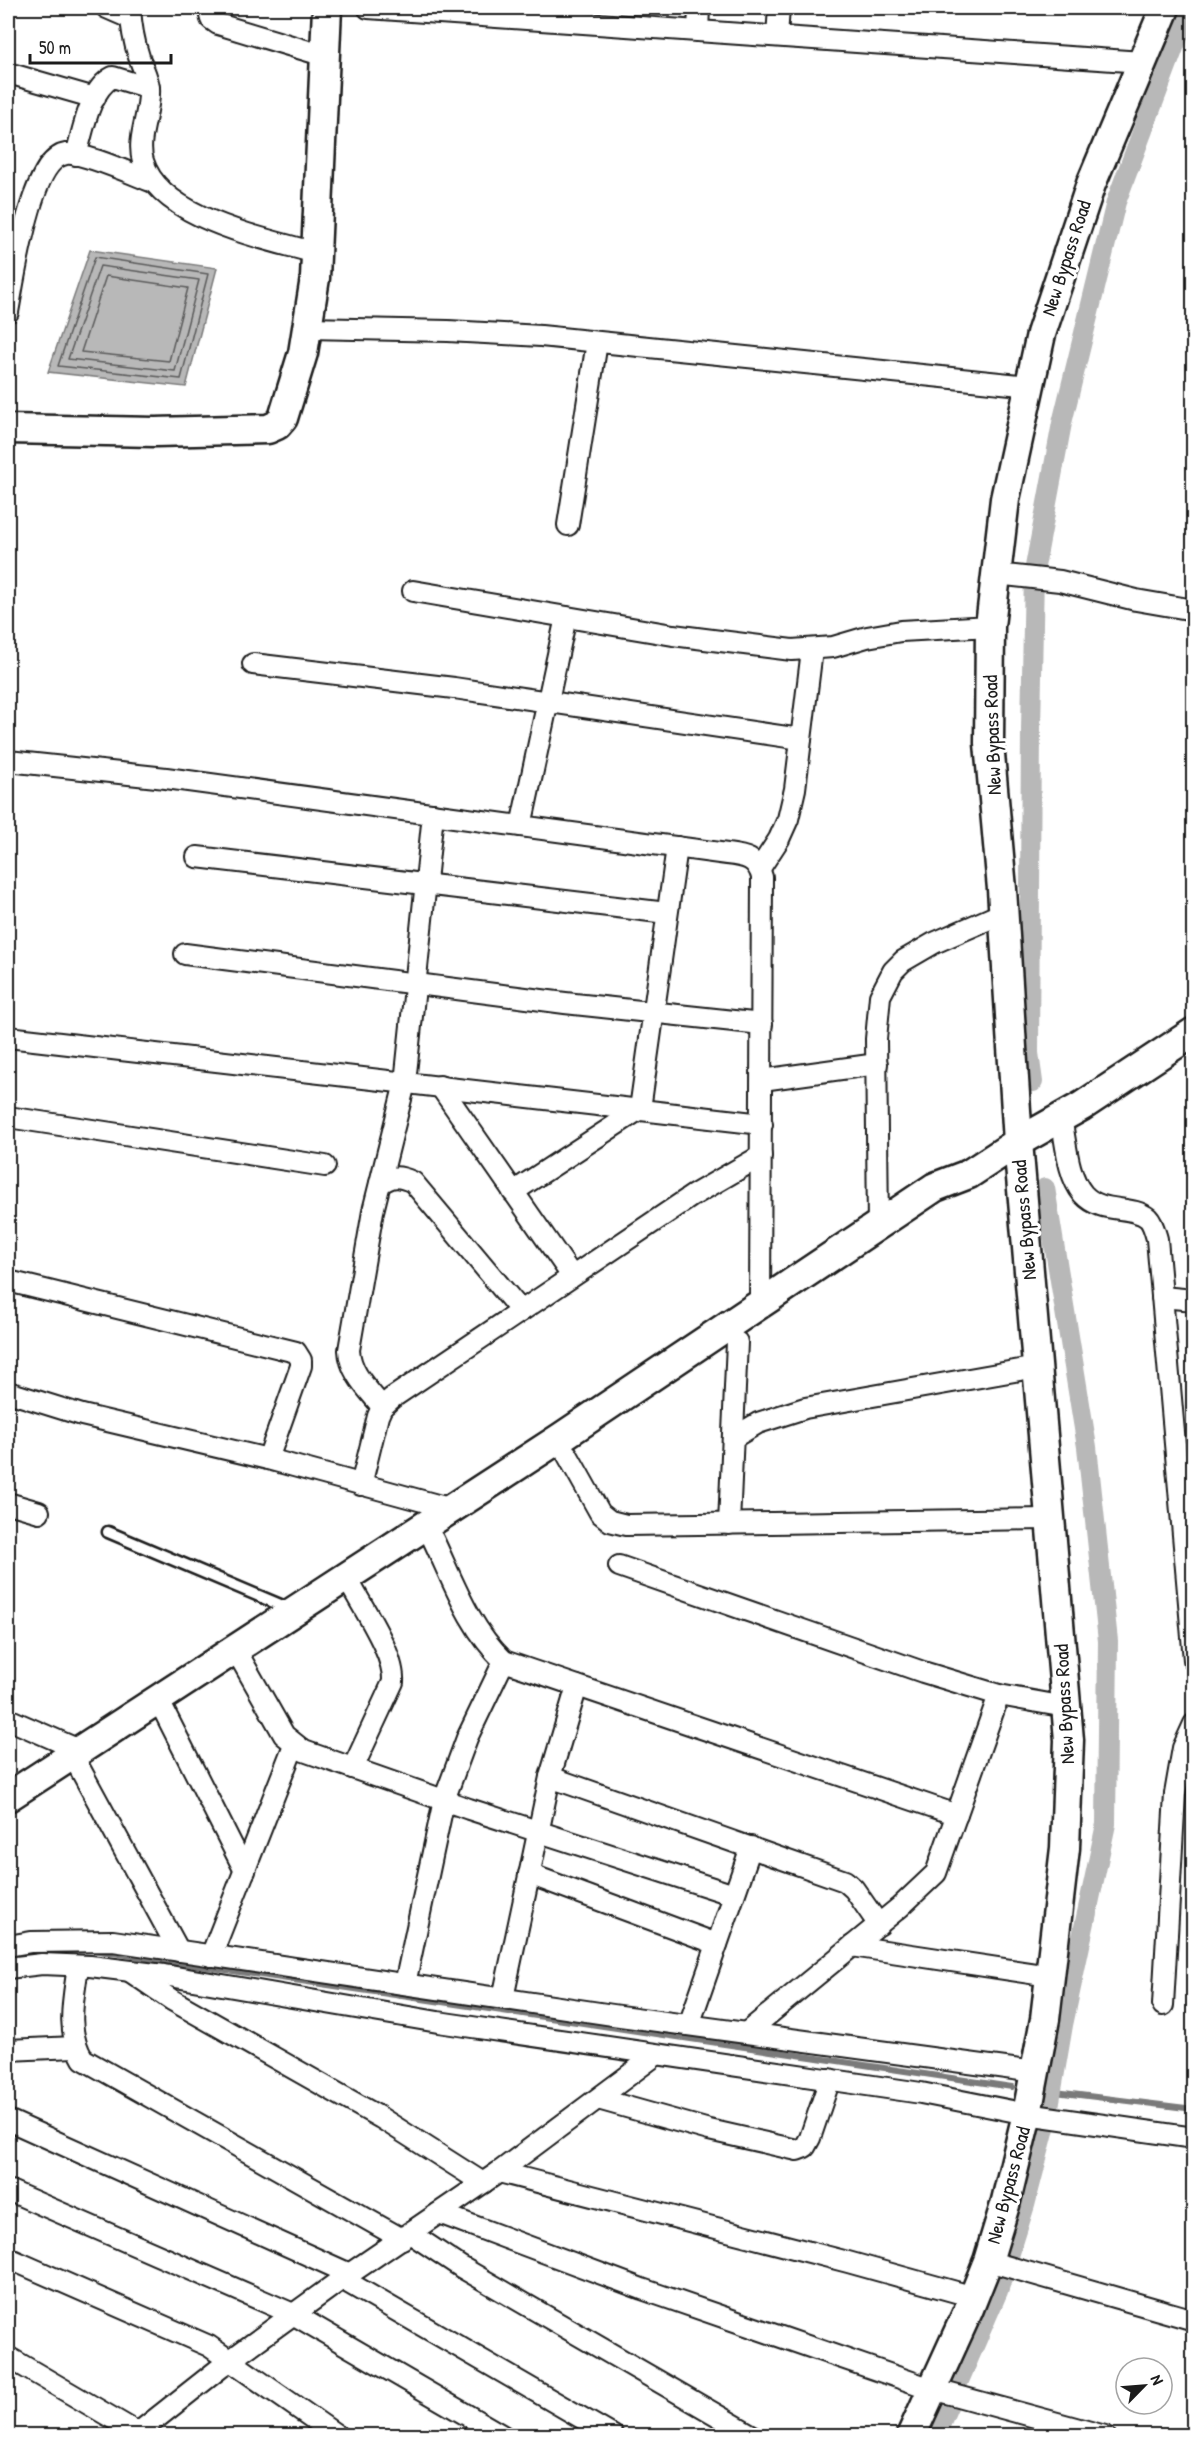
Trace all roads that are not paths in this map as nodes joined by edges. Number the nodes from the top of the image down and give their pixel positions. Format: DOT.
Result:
graph roads {
  1 [pos="107,8"];
  2 [pos="208,8"];
  3 [pos="327,8"];
  4 [pos="368,8"];
  5 [pos="699,8"];
  6 [pos="779,8"];
  7 [pos="1165,8"];
  8 [pos="130,13"];
  9 [pos="698,31"];
  10 [pos="777,36"];
  11 [pos="325,56"];
  12 [pos="1142,63"];
  13 [pos="8,73"];
  14 [pos="149,88"];
  15 [pos="95,98"];
  16 [pos="76,155"];
  17 [pos="153,182"];
  18 [pos="16,228"];
  19 [pos="315,253"];
  20 [pos="8,312"];
  21 [pos="308,328"];
  22 [pos="597,342"];
  23 [pos="1030,386"];
  24 [pos="8,429"];
  25 [pos="568,525"];
  26 [pos="1006,575"];
  27 [pos="413,591"];
  28 [pos="1194,610"];
  29 [pos="566,617"];
  30 [pos="990,626"];
  31 [pos="812,650"];
  32 [pos="253,664"];
  33 [pos="548,702"];
  34 [pos="801,739"];
  35 [pos="8,761"];
  36 [pos="433,814"];
  37 [pos="521,826"];
  38 [pos="677,847"];
  39 [pos="197,857"];
  40 [pos="760,868"];
  41 [pos="426,884"];
  42 [pos="667,913"];
  43 [pos="1003,913"];
  44 [pos="185,954"];
  45 [pos="415,985"];
  46 [pos="652,1012"];
  47 [pos="762,1024"];
  48 [pos="1194,1032"];
  49 [pos="8,1037"];
  50 [pos="877,1064"];
  51 [pos="762,1080"];
  52 [pos="405,1083"];
  53 [pos="440,1086"];
  54 [pos="640,1109"];
  55 [pos="8,1117"];
  56 [pos="1061,1118"];
  57 [pos="762,1125"];
  58 [pos="1018,1142"];
  59 [pos="761,1156"];
  60 [pos="325,1166"];
  61 [pos="969,1174"];
  62 [pos="380,1184"];
  63 [pos="513,1192"];
  64 [pos="878,1226"];
  65 [pos="572,1276"];
  66 [pos="8,1281"];
  67 [pos="1162,1297"];
  68 [pos="1194,1300"];
  69 [pos="760,1306"];
  70 [pos="520,1311"];
  71 [pos="738,1342"];
  72 [pos="1037,1367"];
  73 [pos="8,1392"];
  74 [pos="382,1407"];
  75 [pos="733,1438"];
  76 [pos="567,1454"];
  77 [pos="268,1459"];
  78 [pos="361,1485"];
  79 [pos="8,1503"];
  80 [pos="452,1509"];
  81 [pos="39,1512"];
  82 [pos="1050,1520"];
  83 [pos="729,1524"];
  84 [pos="108,1532"];
  85 [pos="433,1539"];
  86 [pos="619,1566"];
  87 [pos="353,1589"];
  88 [pos="295,1611"];
  89 [pos="242,1660"];
  90 [pos="1194,1660"];
  91 [pos="504,1661"];
  92 [pos="577,1686"];
  93 [pos="999,1695"];
  94 [pos="1066,1707"];
  95 [pos="164,1711"];
  96 [pos="8,1719"];
  97 [pos="1193,1726"];
  98 [pos="294,1745"];
  99 [pos="79,1759"];
  100 [pos="353,1768"];
  101 [pos="550,1777"];
  102 [pos="8,1797"];
  103 [pos="444,1800"];
  104 [pos="8,1815"];
  105 [pos="957,1815"];
  106 [pos="538,1830"];
  107 [pos="751,1847"];
  108 [pos="245,1871"];
  109 [pos="529,1874"];
  110 [pos="734,1894"];
  111 [pos="879,1925"];
  112 [pos="717,1944"];
  113 [pos="8,1946"];
  114 [pos="852,1946"];
  115 [pos="180,1951"];
  116 [pos="211,1956"];
  117 [pos="78,1966"];
  118 [pos="8,1968"];
  119 [pos="129,1971"];
  120 [pos="1050,1976"];
  121 [pos="405,1984"];
  122 [pos="503,1998"];
  123 [pos="1163,2005"];
  124 [pos="689,2025"];
  125 [pos="746,2033"];
  126 [pos="75,2047"];
  127 [pos="8,2050"];
  128 [pos="656,2055"];
  129 [pos="1035,2072"];
  130 [pos="830,2079"];
  131 [pos="598,2098"];
  132 [pos="1044,2116"];
  133 [pos="8,2120"];
  134 [pos="1194,2138"];
  135 [pos="491,2177"];
  136 [pos="8,2190"];
  137 [pos="439,2213"];
  138 [pos="406,2236"];
  139 [pos="8,2258"];
  140 [pos="994,2263"];
  141 [pos="346,2276"];
  142 [pos="974,2297"];
  143 [pos="293,2314"];
  144 [pos="1194,2320"];
  145 [pos="8,2357"];
  146 [pos="229,2361"];
  147 [pos="940,2391"];
  148 [pos="136,2434"];
  149 [pos="338,2436"];
  150 [pos="503,2436"];
  151 [pos="612,2436"];
  152 [pos="753,2436"];
  153 [pos="911,2436"];
  154 [pos="1105,2436"];
  1 -- 8 [label="street"];
  2 -- 11 [label="street"];
  3 -- 11 [label="street"];
  4 -- 9 [label="street"];
  5 -- 9 [label="street"];
  6 -- 10 [label="street"];
  7 -- 12 [label="street, New Bypass Road"];
  8 -- 14 [label="street"];
  9 -- 10 [label="street"];
  10 -- 12 [label="street"];
  11 -- 19 [label="street"];
  12 -- 23 [label="street, New Bypass Road"];
  13 -- 15 [label="street"];
  14 -- 15 [label="street"];
  14 -- 17 [label="street"];
  15 -- 16 [label="street"];
  16 -- 17 [label="street"];
  16 -- 18 [label="street"];
  17 -- 19 [label="street"];
  18 -- 20 [label="street"];
  19 -- 21 [label="street"];
  21 -- 22 [label="street"];
  21 -- 24 [label="street"];
  22 -- 23 [label="street"];
  22 -- 25 [label="street"];
  23 -- 26 [label="street, New Bypass Road"];
  26 -- 28 [label="street"];
  26 -- 30 [label="street, New Bypass Road"];
  27 -- 29 [label="street"];
  29 -- 31 [label="street"];
  29 -- 33 [label="street"];
  30 -- 31 [label="street"];
  30 -- 43 [label="street, New Bypass Road"];
  31 -- 34 [label="street"];
  32 -- 33 [label="street"];
  33 -- 34 [label="street"];
  33 -- 37 [label="street"];
  34 -- 40 [label="street"];
  35 -- 36 [label="street"];
  36 -- 37 [label="street"];
  36 -- 41 [label="street"];
  37 -- 38 [label="street"];
  38 -- 40 [label="street"];
  38 -- 42 [label="street"];
  39 -- 41 [label="street"];
  40 -- 47 [label="street"];
  41 -- 42 [label="street"];
  41 -- 45 [label="street"];
  42 -- 46 [label="street"];
  43 -- 50 [label="street"];
  43 -- 58 [label="street, New Bypass Road"];
  44 -- 45 [label="street"];
  45 -- 46 [label="street"];
  45 -- 52 [label="street"];
  46 -- 47 [label="street"];
  46 -- 54 [label="street"];
  47 -- 51 [label="street"];
  48 -- 56 [label="street"];
  49 -- 52 [label="street"];
  50 -- 51 [label="street"];
  50 -- 64 [label="street"];
  51 -- 57 [label="street"];
  52 -- 53 [label="street"];
  52 -- 62 [label="street"];
  53 -- 54 [label="street"];
  53 -- 63 [label="street"];
  54 -- 57 [label="street"];
  54 -- 63 [label="street"];
  55 -- 60 [label="street"];
  56 -- 58 [label="street"];
  56 -- 67 [label="street"];
  57 -- 59 [label="street"];
  58 -- 61 [label="street"];
  58 -- 72 [label="street, New Bypass Road"];
  59 -- 65 [label="street"];
  59 -- 69 [label="street"];
  61 -- 64 [label="street"];
  61 -- 71 [label="street"];
  62 -- 70 [label="street"];
  62 -- 74 [label="street"];
  63 -- 65 [label="street"];
  64 -- 69 [label="street"];
  65 -- 70 [label="street"];
  66 -- 77 [label="street"];
  67 -- 68 [label="street"];
  67 -- 90 [label="street"];
  69 -- 80 [label="street"];
  70 -- 74 [label="street"];
  71 -- 75 [label="street"];
  71 -- 76 [label="street"];
  72 -- 75 [label="street"];
  72 -- 82 [label="street, New Bypass Road"];
  73 -- 77 [label="street"];
  74 -- 78 [label="street"];
  75 -- 83 [label="street"];
  76 -- 83 [label="street"];
  76 -- 85 [label="street"];
  77 -- 78 [label="street"];
  78 -- 80 [label="street"];
  79 -- 81 [label="street"];
  80 -- 88 [label="street"];
  82 -- 83 [label="street"];
  82 -- 94 [label="street, New Bypass Road"];
  84 -- 88 [label="lane"];
  85 -- 87 [label="street"];
  85 -- 91 [label="street"];
  86 -- 93 [label="street"];
  87 -- 89 [label="street"];
  87 -- 100 [label="street"];
  88 -- 99 [label="street"];
  89 -- 95 [label="street"];
  89 -- 98 [label="street"];
  91 -- 92 [label="street"];
  91 -- 103 [label="street"];
  92 -- 101 [label="street"];
  92 -- 105 [label="street"];
  93 -- 94 [label="street"];
  93 -- 105 [label="street"];
  94 -- 120 [label="street, New Bypass Road"];
  95 -- 99 [label="street"];
  95 -- 108 [label="street"];
  96 -- 99 [label="street"];
  97 -- 123 [label="street"];
  98 -- 100 [label="street"];
  98 -- 108 [label="street"];
  99 -- 102 [label="street"];
  99 -- 104 [label="street"];
  99 -- 115 [label="street"];
  100 -- 103 [label="street"];
  101 -- 106 [label="street"];
  101 -- 107 [label="street"];
  103 -- 106 [label="street"];
  103 -- 121 [label="street"];
  105 -- 111 [label="street"];
  106 -- 109 [label="street"];
  106 -- 110 [label="street"];
  107 -- 110 [label="street"];
  107 -- 111 [label="street"];
  108 -- 116 [label="street"];
  109 -- 112 [label="street"];
  109 -- 122 [label="street"];
  110 -- 112 [label="street"];
  111 -- 114 [label="street"];
  112 -- 124 [label="street"];
  113 -- 115 [label="street"];
  114 -- 120 [label="street"];
  114 -- 125 [label="street"];
  115 -- 116 [label="street"];
  116 -- 121 [label="street"];
  117 -- 118 [label="street"];
  117 -- 119 [label="street"];
  117 -- 126 [label="street"];
  119 -- 128 [label="street"];
  119 -- 135 [label="street"];
  120 -- 129 [label="street, New Bypass Road"];
  121 -- 122 [label="street"];
  122 -- 124 [label="street"];
  124 -- 125 [label="street"];
  125 -- 129 [label="street"];
  126 -- 127 [label="street"];
  126 -- 138 [label="street"];
  128 -- 130 [label="street"];
  128 -- 131 [label="street"];
  129 -- 132 [label="street, New Bypass Road"];
  130 -- 131 [label="street"];
  130 -- 132 [label="street"];
  131 -- 135 [label="street"];
  132 -- 134 [label="street"];
  132 -- 140 [label="street, New Bypass Road"];
  133 -- 141 [label="street"];
  135 -- 137 [label="street"];
  135 -- 142 [label="street"];
  136 -- 143 [label="street"];
  137 -- 138 [label="street"];
  137 -- 147 [label="street"];
  138 -- 141 [label="street"];
  138 -- 152 [label="street"];
  139 -- 146 [label="street"];
  140 -- 142 [label="street, New Bypass Road"];
  140 -- 144 [label="street"];
  141 -- 143 [label="street"];
  141 -- 151 [label="street"];
  142 -- 147 [label="street, New Bypass Road"];
  143 -- 146 [label="street"];
  143 -- 150 [label="street"];
  145 -- 148 [label="street"];
  146 -- 148 [label="street"];
  146 -- 149 [label="street"];
  147 -- 153 [label="street, New Bypass Road"];
  147 -- 154 [label="street"];
}
